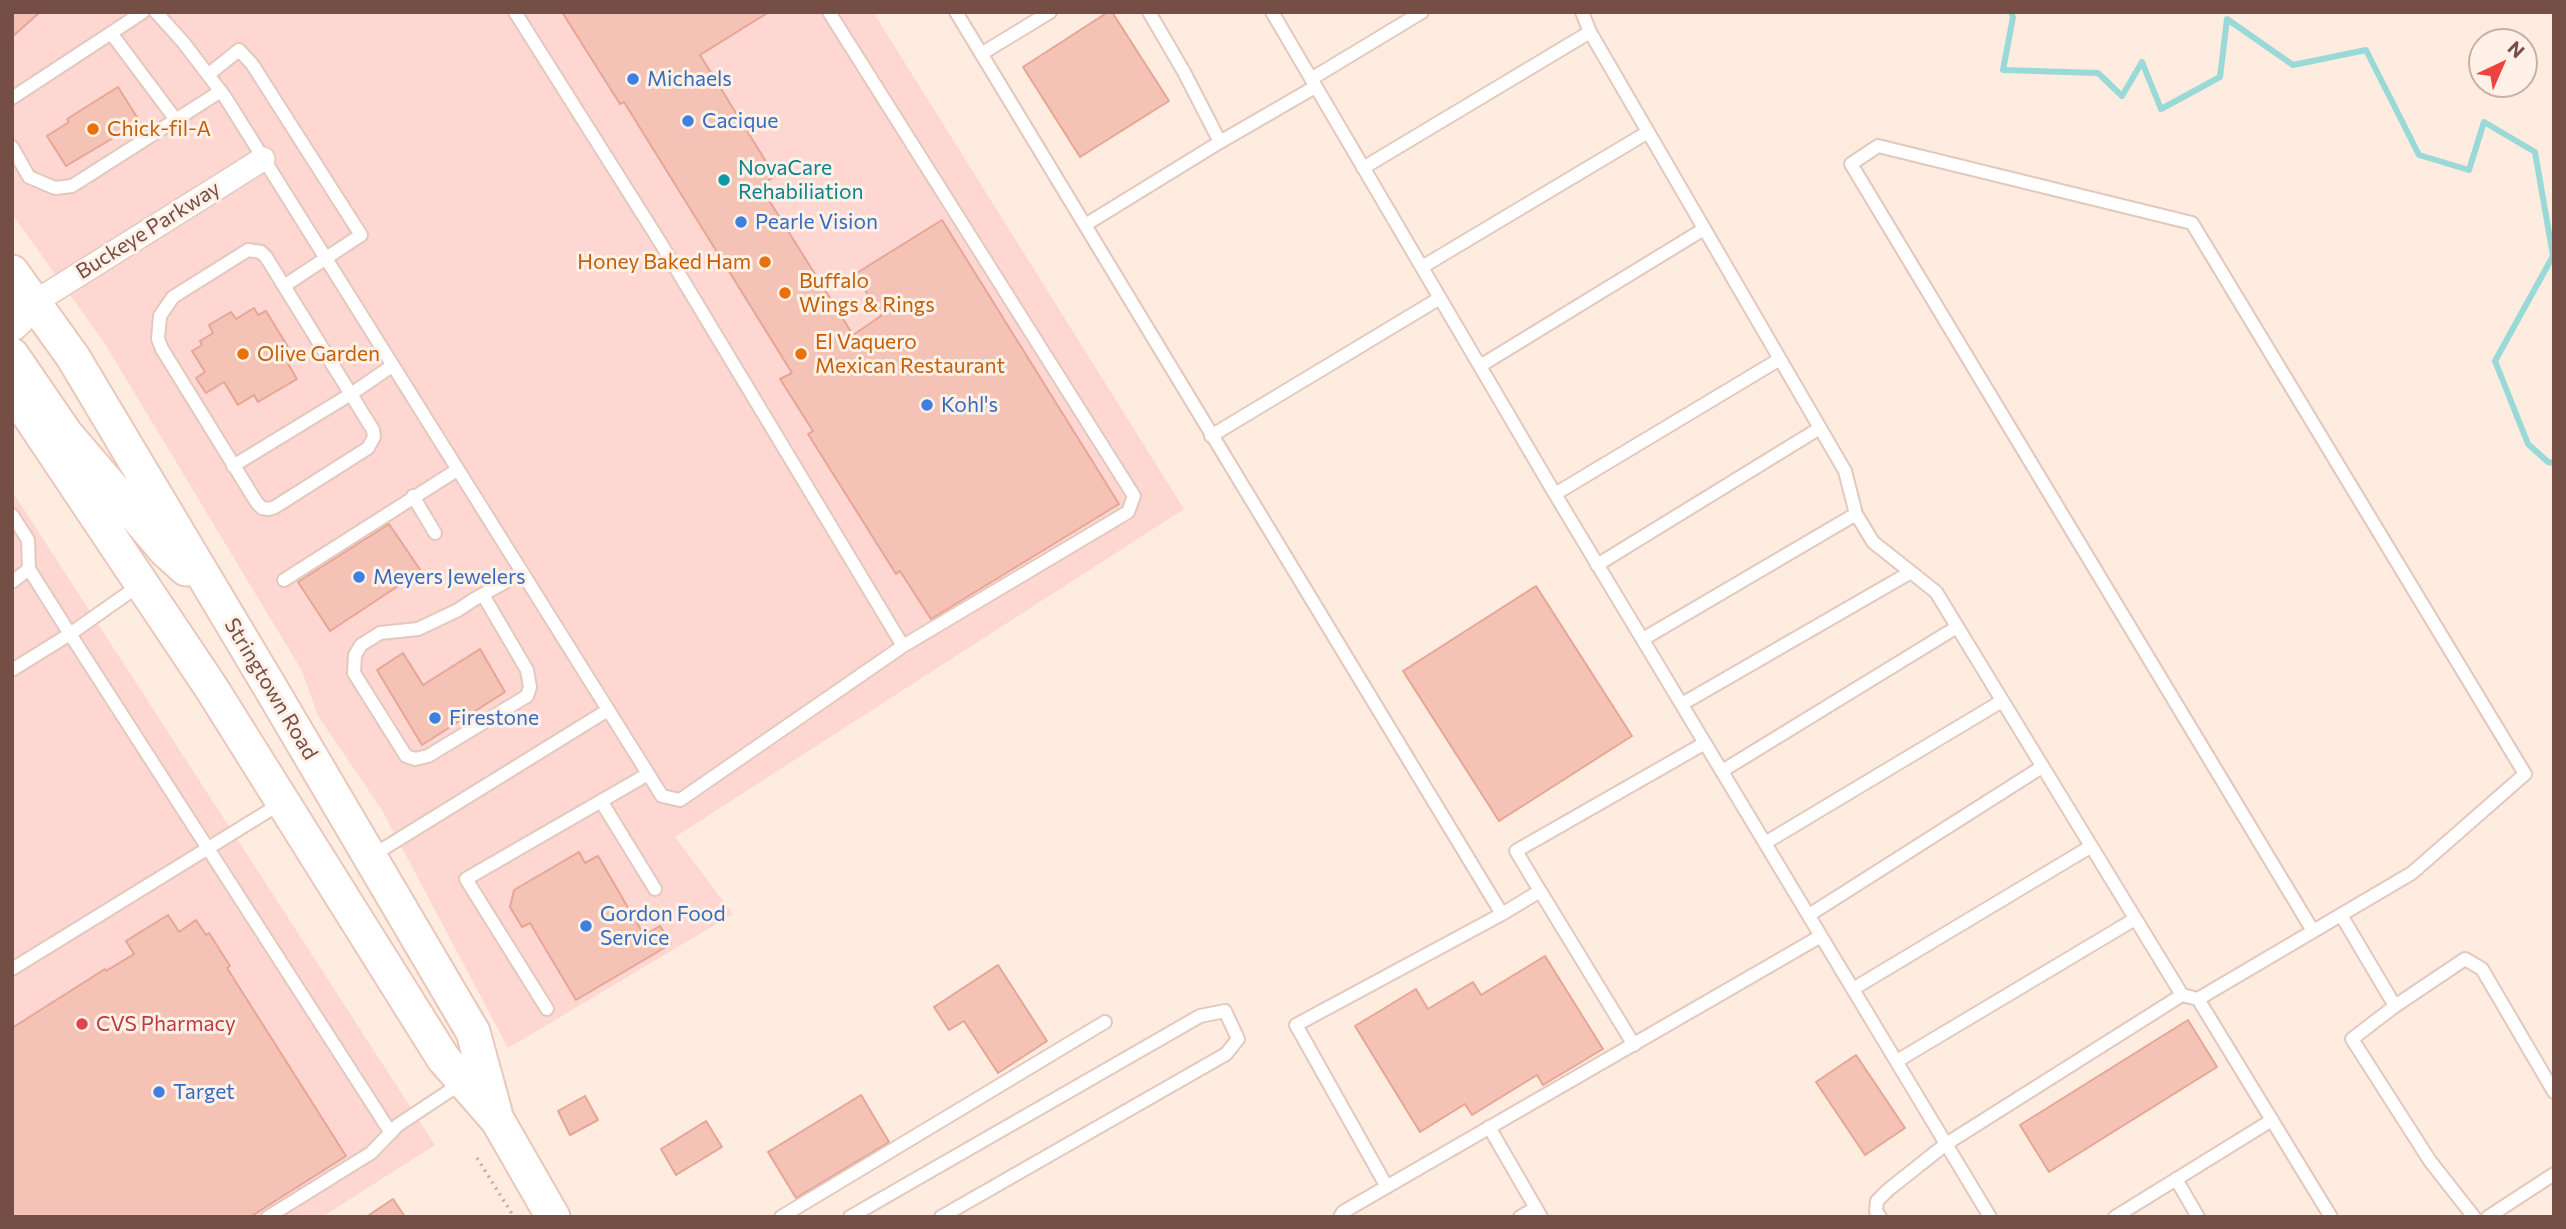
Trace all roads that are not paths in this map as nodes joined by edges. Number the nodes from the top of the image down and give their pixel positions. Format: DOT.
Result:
graph roads {
  1 [pos="143,12"];
  2 [pos="156,12"];
  3 [pos="515,12"];
  4 [pos="829,12"];
  5 [pos="956,12"];
  6 [pos="1050,12"];
  7 [pos="1149,12"];
  8 [pos="1272,12"];
  9 [pos="1422,12"];
  10 [pos="1582,12"];
  11 [pos="1590,32"];
  12 [pos="111,33"];
  13 [pos="981,54"];
  14 [pos="209,75"];
  15 [pos="1313,83"];
  16 [pos="221,91"];
  17 [pos="12,98"];
  18 [pos="176,120"];
  19 [pos="1648,132"];
  20 [pos="1220,142"];
  21 [pos="12,147"];
  22 [pos="262,159"];
  23 [pos="1363,168"];
  24 [pos="1085,225"];
  25 [pos="1704,229"];
  26 [pos="325,259"];
  27 [pos="1422,267"];
  28 [pos="12,272"];
  29 [pos="284,286"];
  30 [pos="1440,298"];
  31 [pos="20,311"];
  32 [pos="12,355"];
  33 [pos="1780,359"];
  34 [pos="392,366"];
  35 [pos="1480,366"];
  36 [pos="12,390"];
  37 [pos="351,394"];
  38 [pos="1820,428"];
  39 [pos="1211,436"];
  40 [pos="233,466"];
  41 [pos="457,470"];
  42 [pos="1555,494"];
  43 [pos="413,496"];
  44 [pos="1856,514"];
  45 [pos="12,515"];
  46 [pos="435,533"];
  47 [pos="1597,565"];
  48 [pos="29,569"];
  49 [pos="1911,572"];
  50 [pos="521,573"];
  51 [pos="284,580"];
  52 [pos="12,582"];
  53 [pos="142,583"];
  54 [pos="483,595"];
  55 [pos="216,596"];
  56 [pos="1957,627"];
  57 [pos="70,634"];
  58 [pos="1643,639"];
  59 [pos="904,646"];
  60 [pos="12,670"];
  61 [pos="2002,701"];
  62 [pos="1682,704"];
  63 [pos="608,710"];
  64 [pos="1705,743"];
  65 [pos="2042,767"];
  66 [pos="1722,771"];
  67 [pos="648,774"];
  68 [pos="283,802"];
  69 [pos="601,802"];
  70 [pos="1765,843"];
  71 [pos="208,847"];
  72 [pos="2091,847"];
  73 [pos="370,857"];
  74 [pos="655,889"];
  75 [pos="1540,891"];
  76 [pos="1502,914"];
  77 [pos="1809,915"];
  78 [pos="2341,915"];
  79 [pos="2135,919"];
  80 [pos="2313,931"];
  81 [pos="1821,936"];
  82 [pos="12,969"];
  83 [pos="1853,989"];
  84 [pos="2182,995"];
  85 [pos="2198,999"];
  86 [pos="2395,1006"];
  87 [pos="547,1009"];
  88 [pos="1105,1023"];
  89 [pos="1634,1045"];
  90 [pos="1897,1061"];
  91 [pos="464,1082"];
  92 [pos="2554,1092"];
  93 [pos="2272,1120"];
  94 [pos="498,1121"];
  95 [pos="1489,1127"];
  96 [pos="391,1133"];
  97 [pos="1946,1144"];
  98 [pos="2554,1174"];
  99 [pos="2176,1179"];
  100 [pos="1387,1187"];
  101 [pos="1539,1212"];
  102 [pos="268,1217"];
  103 [pos="553,1217"];
  104 [pos="782,1217"];
  105 [pos="850,1217"];
  106 [pos="941,1217"];
  107 [pos="1340,1217"];
  108 [pos="1520,1217"];
  109 [pos="1880,1217"];
  110 [pos="1990,1217"];
  111 [pos="2115,1217"];
  112 [pos="2198,1217"];
  113 [pos="2331,1217"];
  114 [pos="2474,1217"];
  115 [pos="2488,1217"];
  1 -- 12 [label="lane"];
  2 -- 14 [label="lane"];
  3 -- 59 [label="lane"];
  4 -- 59 [label="lane"];
  5 -- 13 [label="lane"];
  6 -- 13 [label="lane"];
  7 -- 20 [label="lane"];
  8 -- 15 [label="lane"];
  9 -- 15 [label="lane"];
  10 -- 11 [label="lane"];
  11 -- 19 [label="lane"];
  11 -- 23 [label="lane"];
  12 -- 17 [label="lane"];
  12 -- 18 [label="lane"];
  13 -- 24 [label="lane"];
  14 -- 16 [label="lane"];
  14 -- 26 [label="lane"];
  15 -- 20 [label="lane"];
  15 -- 23 [label="lane"];
  16 -- 18 [label="lane"];
  16 -- 22 [label="lane"];
  18 -- 21 [label="lane"];
  19 -- 25 [label="lane"];
  19 -- 27 [label="lane"];
  20 -- 24 [label="lane"];
  22 -- 26 [label="lane"];
  22 -- 31 [label="street, Buckeye Parkway"];
  23 -- 27 [label="lane"];
  24 -- 39 [label="lane"];
  25 -- 33 [label="lane"];
  25 -- 35 [label="lane"];
  26 -- 29 [label="lane"];
  26 -- 34 [label="lane"];
  27 -- 30 [label="lane"];
  28 -- 31 [label="main road, Stringtown Road"];
  29 -- 37 [label="lane"];
  29 -- 40 [label="lane"];
  30 -- 35 [label="lane"];
  30 -- 39 [label="lane"];
  31 -- 55 [label="main road, Stringtown Road"];
  32 -- 55 [label="main road"];
  33 -- 38 [label="lane"];
  33 -- 42 [label="lane"];
  34 -- 37 [label="lane"];
  34 -- 41 [label="lane"];
  35 -- 42 [label="lane"];
  36 -- 53 [label="main road, Stringtown Road"];
  37 -- 40 [label="lane"];
  37 -- 40 [label="lane"];
  38 -- 44 [label="lane"];
  38 -- 47 [label="lane"];
  39 -- 76 [label="lane"];
  41 -- 43 [label="lane"];
  41 -- 50 [label="lane"];
  42 -- 47 [label="lane"];
  43 -- 46 [label="lane"];
  43 -- 51 [label="lane"];
  44 -- 49 [label="lane"];
  44 -- 58 [label="lane"];
  45 -- 48 [label="lane"];
  47 -- 58 [label="lane"];
  48 -- 52 [label="lane"];
  48 -- 57 [label="lane"];
  49 -- 56 [label="lane"];
  49 -- 62 [label="lane"];
  50 -- 54 [label="lane"];
  50 -- 63 [label="lane"];
  53 -- 57 [label="lane"];
  53 -- 68 [label="main road, Stringtown Road"];
  54 -- 54 [label="lane"];
  55 -- 73 [label="main road, Stringtown Road"];
  56 -- 61 [label="lane"];
  56 -- 66 [label="lane"];
  57 -- 60 [label="lane"];
  57 -- 71 [label="lane"];
  58 -- 62 [label="lane"];
  59 -- 67 [label="lane"];
  61 -- 65 [label="lane"];
  61 -- 70 [label="lane"];
  62 -- 64 [label="lane"];
  63 -- 67 [label="lane"];
  63 -- 73 [label="lane"];
  64 -- 66 [label="lane"];
  64 -- 75 [label="lane"];
  65 -- 72 [label="lane"];
  65 -- 77 [label="lane"];
  66 -- 70 [label="lane"];
  67 -- 69 [label="lane"];
  68 -- 71 [label="lane"];
  68 -- 91 [label="main road, Stringtown Road"];
  69 -- 74 [label="lane"];
  69 -- 87 [label="lane"];
  70 -- 77 [label="lane"];
  71 -- 82 [label="lane"];
  71 -- 96 [label="lane"];
  72 -- 79 [label="lane"];
  72 -- 83 [label="lane"];
  73 -- 94 [label="main road, Stringtown Road"];
  75 -- 76 [label="lane"];
  75 -- 89 [label="lane"];
  76 -- 100 [label="lane"];
  77 -- 81 [label="lane"];
  78 -- 80 [label="lane"];
  78 -- 80 [label="lane"];
  78 -- 86 [label="lane"];
  79 -- 84 [label="lane"];
  79 -- 90 [label="lane"];
  80 -- 85 [label="lane"];
  81 -- 83 [label="lane"];
  81 -- 89 [label="lane"];
  83 -- 90 [label="lane"];
  84 -- 85 [label="lane"];
  84 -- 97 [label="lane"];
  85 -- 93 [label="lane"];
  86 -- 92 [label="lane"];
  86 -- 114 [label="lane"];
  88 -- 104 [label="lane"];
  89 -- 95 [label="lane"];
  90 -- 97 [label="lane"];
  91 -- 94 [label="main road, Stringtown Road"];
  91 -- 96 [label="lane"];
  93 -- 99 [label="lane"];
  93 -- 113 [label="lane"];
  94 -- 103 [label="main road, Stringtown Road"];
  95 -- 100 [label="lane"];
  95 -- 101 [label="lane"];
  96 -- 102 [label="lane"];
  97 -- 109 [label="lane"];
  97 -- 110 [label="lane"];
  98 -- 115 [label="lane"];
  99 -- 111 [label="lane"];
  99 -- 112 [label="lane"];
  100 -- 107 [label="lane"];
  101 -- 108 [label="lane"];
  105 -- 106 [label="lane"];
}
